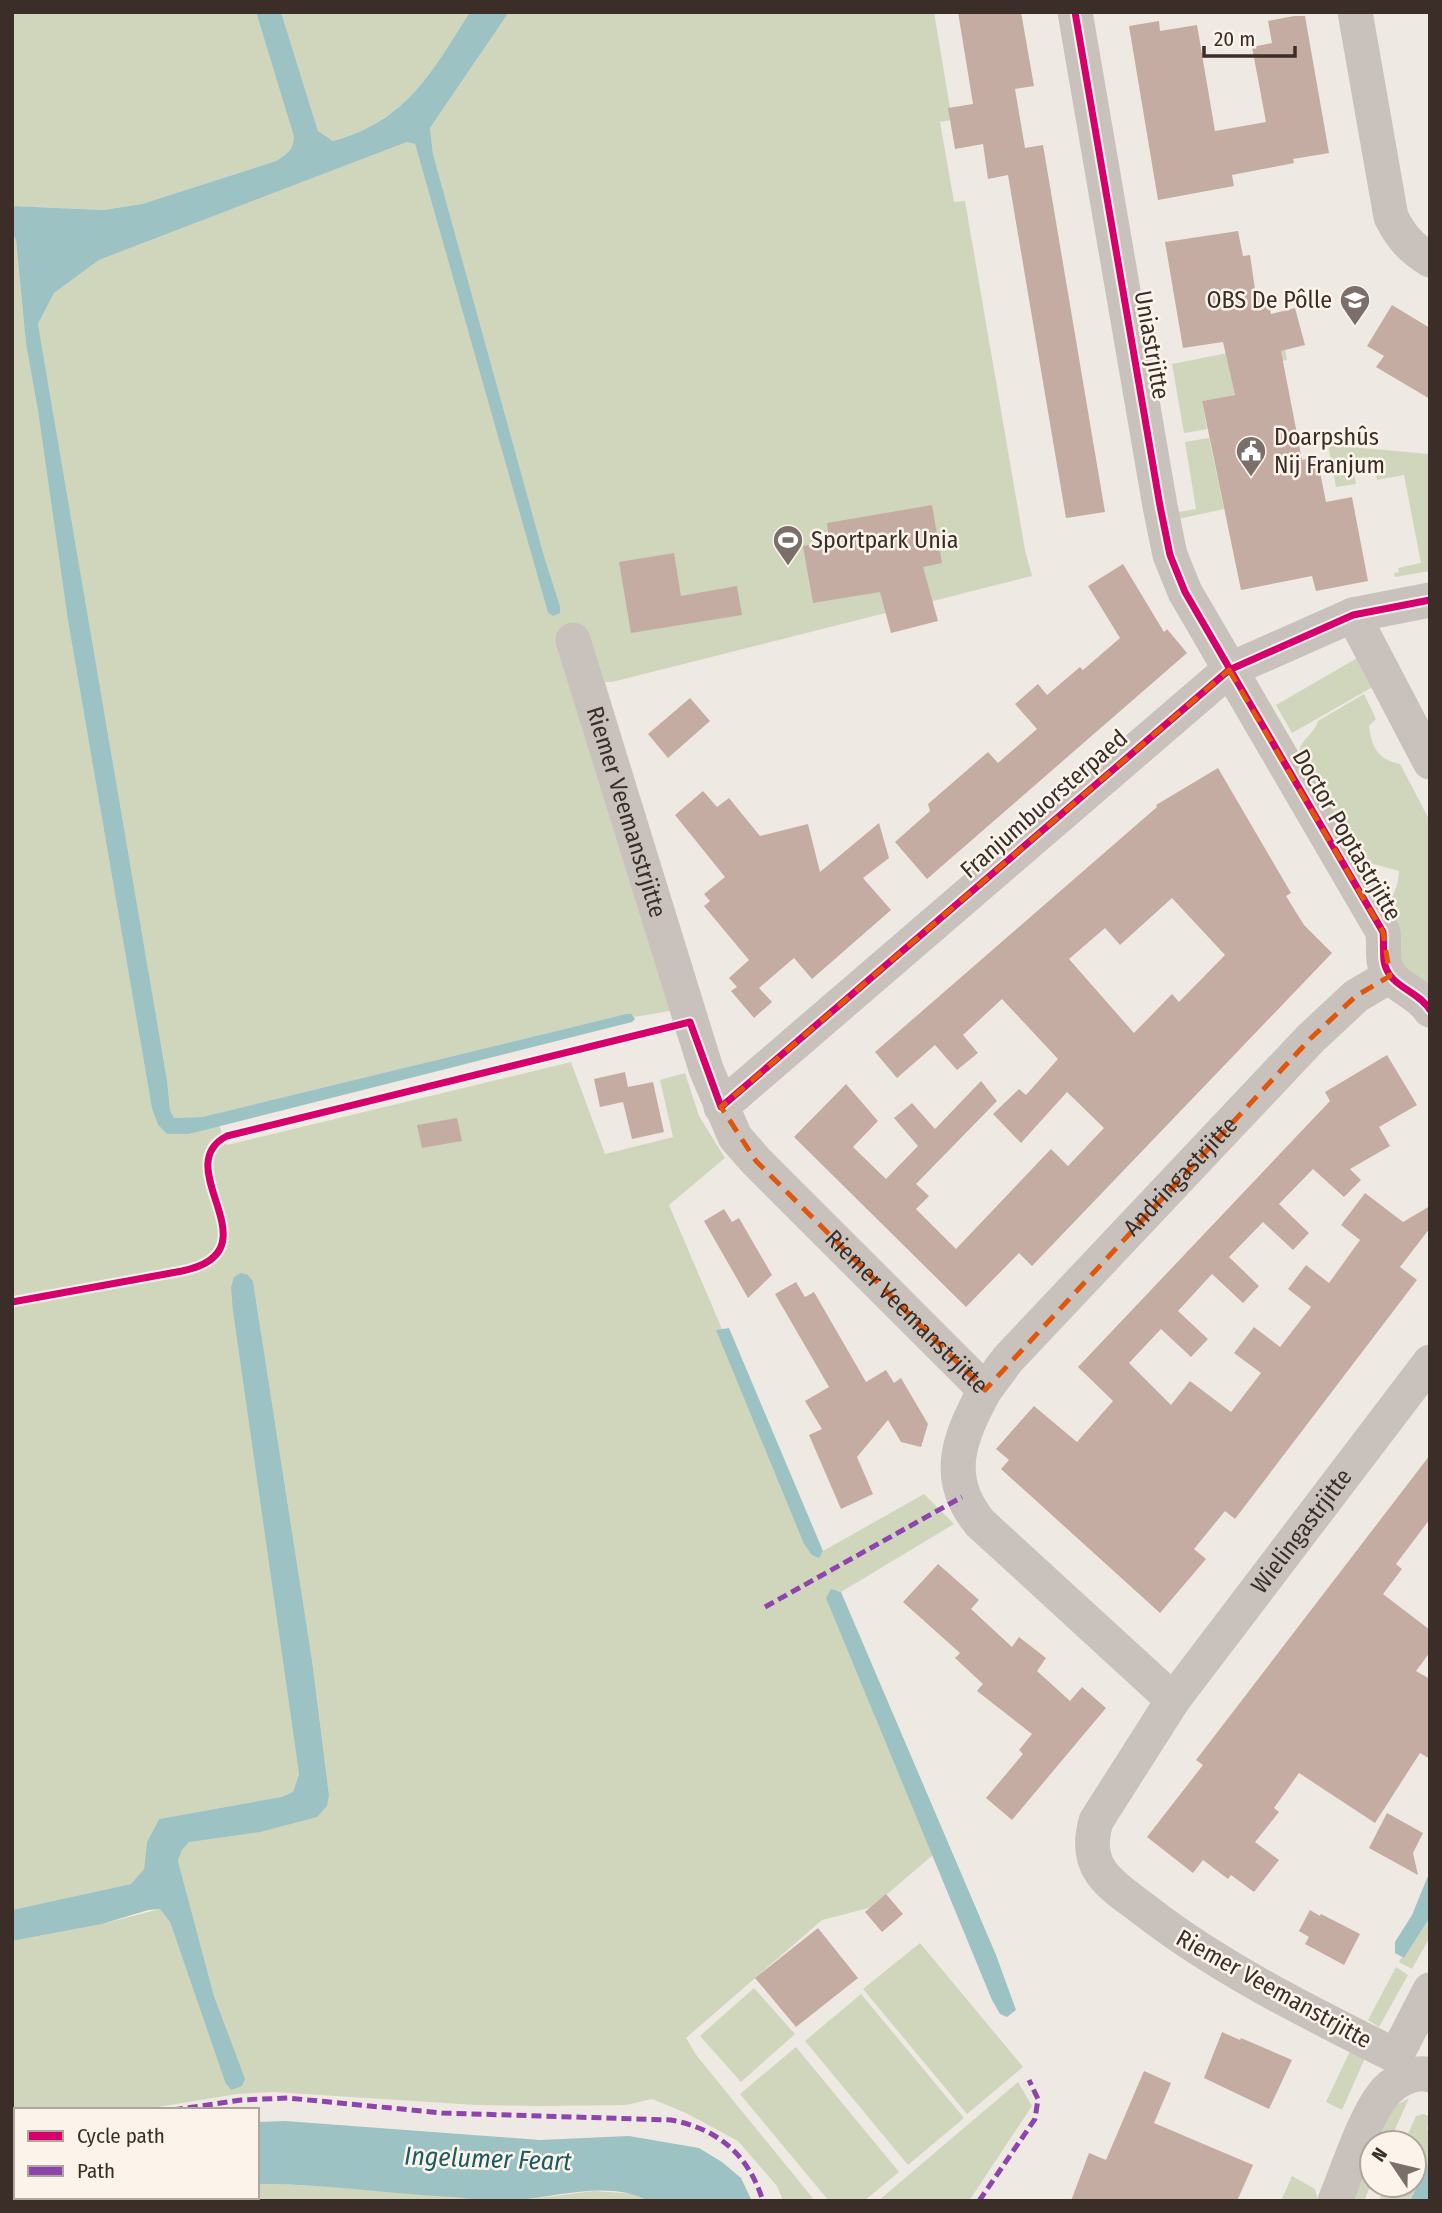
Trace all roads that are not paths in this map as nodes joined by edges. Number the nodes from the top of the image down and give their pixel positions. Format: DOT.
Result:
graph roads {
  1 [pos="1075,12"];
  2 [pos="1354,12"];
  3 [pos="1430,260"];
  4 [pos="1430,600"];
  5 [pos="1353,615"];
  6 [pos="573,640"];
  7 [pos="1229,670"];
  8 [pos="1430,762"];
  9 [pos="1390,976"];
  10 [pos="1430,1010"];
  11 [pos="721,1107"];
  12 [pos="1430,1362"];
  13 [pos="985,1390"];
  14 [pos="1173,1700"];
  15 [pos="1430,1990"];
  16 [pos="1410,2069"];
  17 [pos="1335,2201"];
  1 -- 7 [label="street, Uniastrjitte"];
  2 -- 3 [label="street"];
  4 -- 5 [label="street, Franjumbuorsterpaed"];
  5 -- 7 [label="street, Franjumbuorsterpaed"];
  5 -- 8 [label="street"];
  6 -- 11 [label="street, Riemer Veemanstrjitte"];
  7 -- 9 [label="street, Doctor Poptastrjitte"];
  7 -- 11 [label="street, Franjumbuorsterpaed"];
  9 -- 10 [label="street"];
  9 -- 13 [label="street, Andringastrjitte"];
  11 -- 13 [label="street, Riemer Veemanstrjitte"];
  12 -- 14 [label="street, Wielingastrjitte"];
  13 -- 14 [label="street, Riemer Veemanstrjitte"];
  14 -- 16 [label="street, Riemer Veemanstrjitte"];
  15 -- 16 [label="street"];
  16 -- 17 [label="street"];
}
